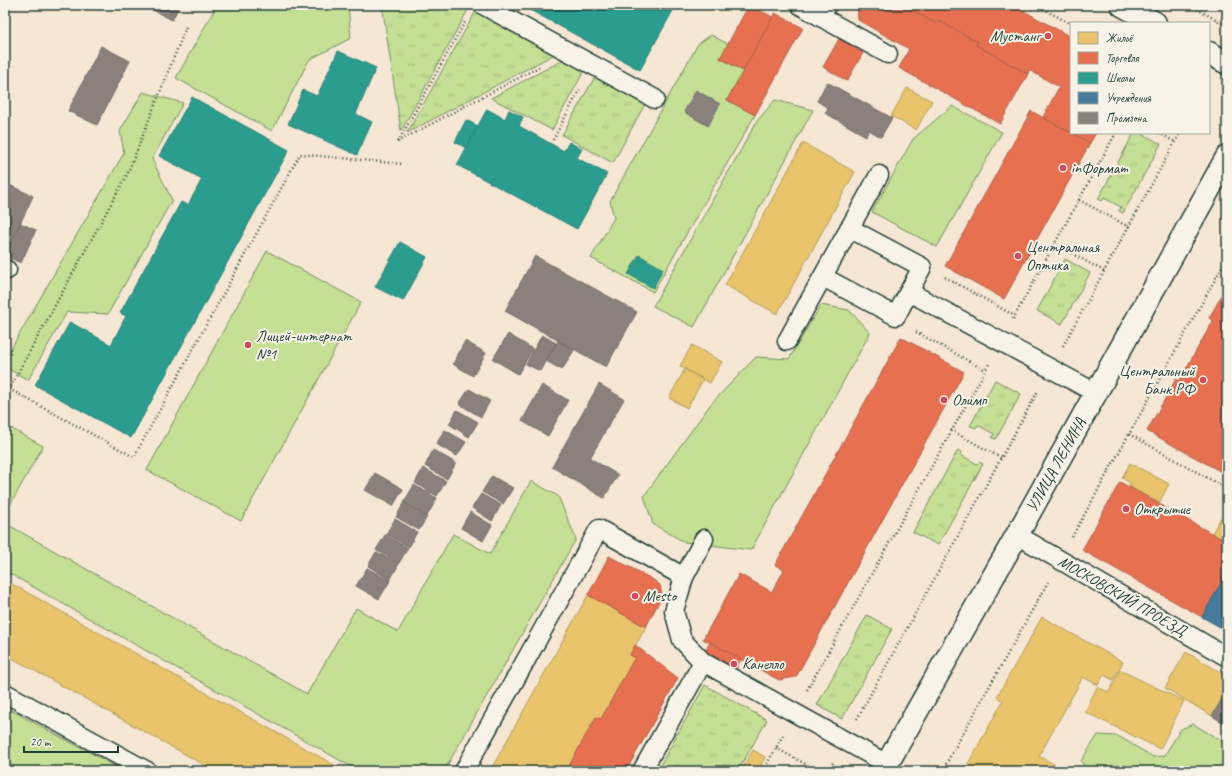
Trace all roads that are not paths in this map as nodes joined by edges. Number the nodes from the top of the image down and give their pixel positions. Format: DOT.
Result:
graph roads {
  1 [pos="483,5"];
  2 [pos="800,5"];
  3 [pos="1122,5"];
  4 [pos="824,11"];
  5 [pos="1153,22"];
  6 [pos="888,54"];
  7 [pos="1210,54"];
  8 [pos="1227,63"];
  9 [pos="655,99"];
  10 [pos="1227,157"];
  11 [pos="879,175"];
  12 [pos="849,228"];
  13 [pos="823,277"];
  14 [pos="909,292"];
  15 [pos="787,341"];
  16 [pos="1096,393"];
  17 [pos="1017,535"];
  18 [pos="704,539"];
  19 [pos="684,577"];
  20 [pos="1227,657"];
  21 [pos="703,662"];
  22 [pos="5,693"];
  23 [pos="885,768"];
  24 [pos="146,771"];
  25 [pos="464,771"];
  26 [pos="642,771"];
  1 -- 9 [label="lane"];
  2 -- 4 [label="lane"];
  3 -- 5 [label="main road"];
  4 -- 6 [label="lane"];
  7 -- 8 [label="main road"];
  10 -- 16 [label="main road, УЛИЦА ЛЕНИНА"];
  11 -- 12 [label="lane"];
  12 -- 13 [label="lane"];
  12 -- 14 [label="lane"];
  13 -- 14 [label="lane"];
  13 -- 15 [label="lane"];
  14 -- 16 [label="lane"];
  16 -- 17 [label="main road, УЛИЦА ЛЕНИНА"];
  17 -- 20 [label="lane, МОСКОВСКИЙ ПРОЕЗД"];
  17 -- 23 [label="main road, УЛИЦА ЛЕНИНА"];
  18 -- 19 [label="lane"];
  19 -- 21 [label="lane"];
  19 -- 25 [label="lane"];
  21 -- 23 [label="lane"];
  21 -- 26 [label="lane"];
  22 -- 24 [label="lane"];
}
